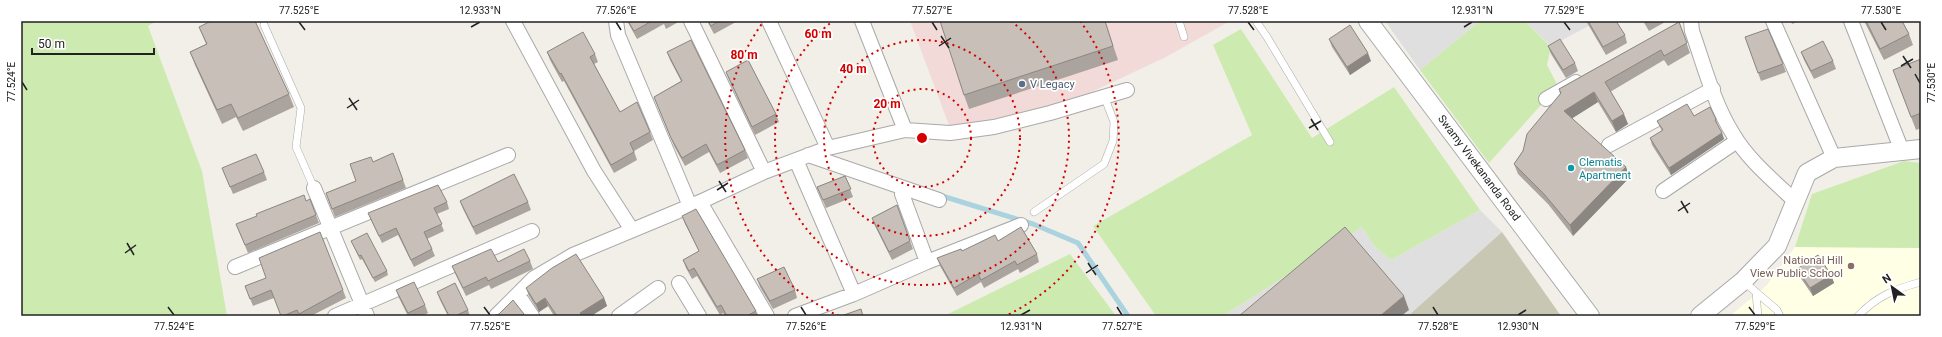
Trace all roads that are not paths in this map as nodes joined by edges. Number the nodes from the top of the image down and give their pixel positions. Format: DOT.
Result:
graph roads {
  1 [pos="513,21"];
  2 [pos="616,21"];
  3 [pos="690,21"];
  4 [pos="769,21"];
  5 [pos="862,21"];
  6 [pos="1179,21"];
  7 [pos="1256,21"];
  8 [pos="1368,21"];
  9 [pos="1691,21"];
  10 [pos="1773,21"];
  11 [pos="1851,21"];
  12 [pos="264,25"];
  13 [pos="1184,37"];
  14 [pos="1587,75"];
  15 [pos="1713,89"];
  16 [pos="1126,90"];
  17 [pos="1104,96"];
  18 [pos="1546,99"];
  19 [pos="905,130"];
  20 [pos="1738,141"];
  21 [pos="1330,142"];
  22 [pos="1609,145"];
  23 [pos="828,148"];
  24 [pos="1921,149"];
  25 [pos="1902,151"];
  26 [pos="508,155"];
  27 [pos="802,158"];
  28 [pos="1834,158"];
  29 [pos="764,172"];
  30 [pos="314,188"];
  31 [pos="1663,190"];
  32 [pos="902,194"];
  33 [pos="939,200"];
  34 [pos="1796,202"];
  35 [pos="695,204"];
  36 [pos="1034,212"];
  37 [pos="1021,225"];
  38 [pos="331,229"];
  39 [pos="632,230"];
  40 [pos="532,231"];
  41 [pos="927,262"];
  42 [pos="235,267"];
  43 [pos="1743,280"];
  44 [pos="1921,282"];
  45 [pos="679,283"];
  46 [pos="658,288"];
  47 [pos="1756,293"];
  48 [pos="854,294"];
  49 [pos="518,295"];
  50 [pos="364,310"];
  51 [pos="335,316"];
  52 [pos="496,316"];
  53 [pos="532,316"];
  54 [pos="619,316"];
  55 [pos="699,316"];
  56 [pos="767,316"];
  57 [pos="795,316"];
  58 [pos="1590,316"];
  59 [pos="1700,316"];
  60 [pos="1758,316"];
  61 [pos="1780,316"];
  62 [pos="1858,316"];
  1 -- 39 [label="street"];
  2 -- 35 [label="street"];
  3 -- 29 [label="street"];
  4 -- 23 [label="street"];
  5 -- 19 [label="street"];
  6 -- 13 [label="lane"];
  7 -- 21 [label="lane"];
  8 -- 58 [label="street, Swamy Vivekananda Road"];
  9 -- 15 [label="street"];
  10 -- 28 [label="street"];
  11 -- 25 [label="street"];
  12 -- 30 [label="lane"];
  14 -- 18 [label="street"];
  15 -- 20 [label="street"];
  15 -- 22 [label="street"];
  16 -- 17 [label="street"];
  17 -- 19 [label="street"];
  17 -- 36 [label="lane"];
  19 -- 23 [label="street"];
  20 -- 31 [label="street"];
  20 -- 34 [label="street"];
  23 -- 27 [label="street"];
  24 -- 25 [label="street"];
  25 -- 28 [label="street"];
  26 -- 38 [label="street"];
  27 -- 29 [label="street"];
  27 -- 33 [label="street"];
  27 -- 48 [label="street"];
  28 -- 34 [label="street"];
  29 -- 35 [label="street"];
  30 -- 38 [label="street"];
  32 -- 41 [label="street"];
  34 -- 43 [label="street"];
  35 -- 39 [label="street"];
  35 -- 56 [label="street"];
  37 -- 41 [label="street"];
  38 -- 42 [label="street"];
  38 -- 50 [label="street"];
  39 -- 49 [label="street"];
  40 -- 50 [label="street"];
  41 -- 48 [label="street"];
  43 -- 47 [label="lane"];
  43 -- 59 [label="street"];
  44 -- 62 [label="lane"];
  45 -- 55 [label="street"];
  46 -- 54 [label="street"];
  47 -- 60 [label="lane"];
  47 -- 61 [label="lane"];
  48 -- 57 [label="street"];
  49 -- 52 [label="street"];
  49 -- 53 [label="street"];
  50 -- 51 [label="street"];
}
